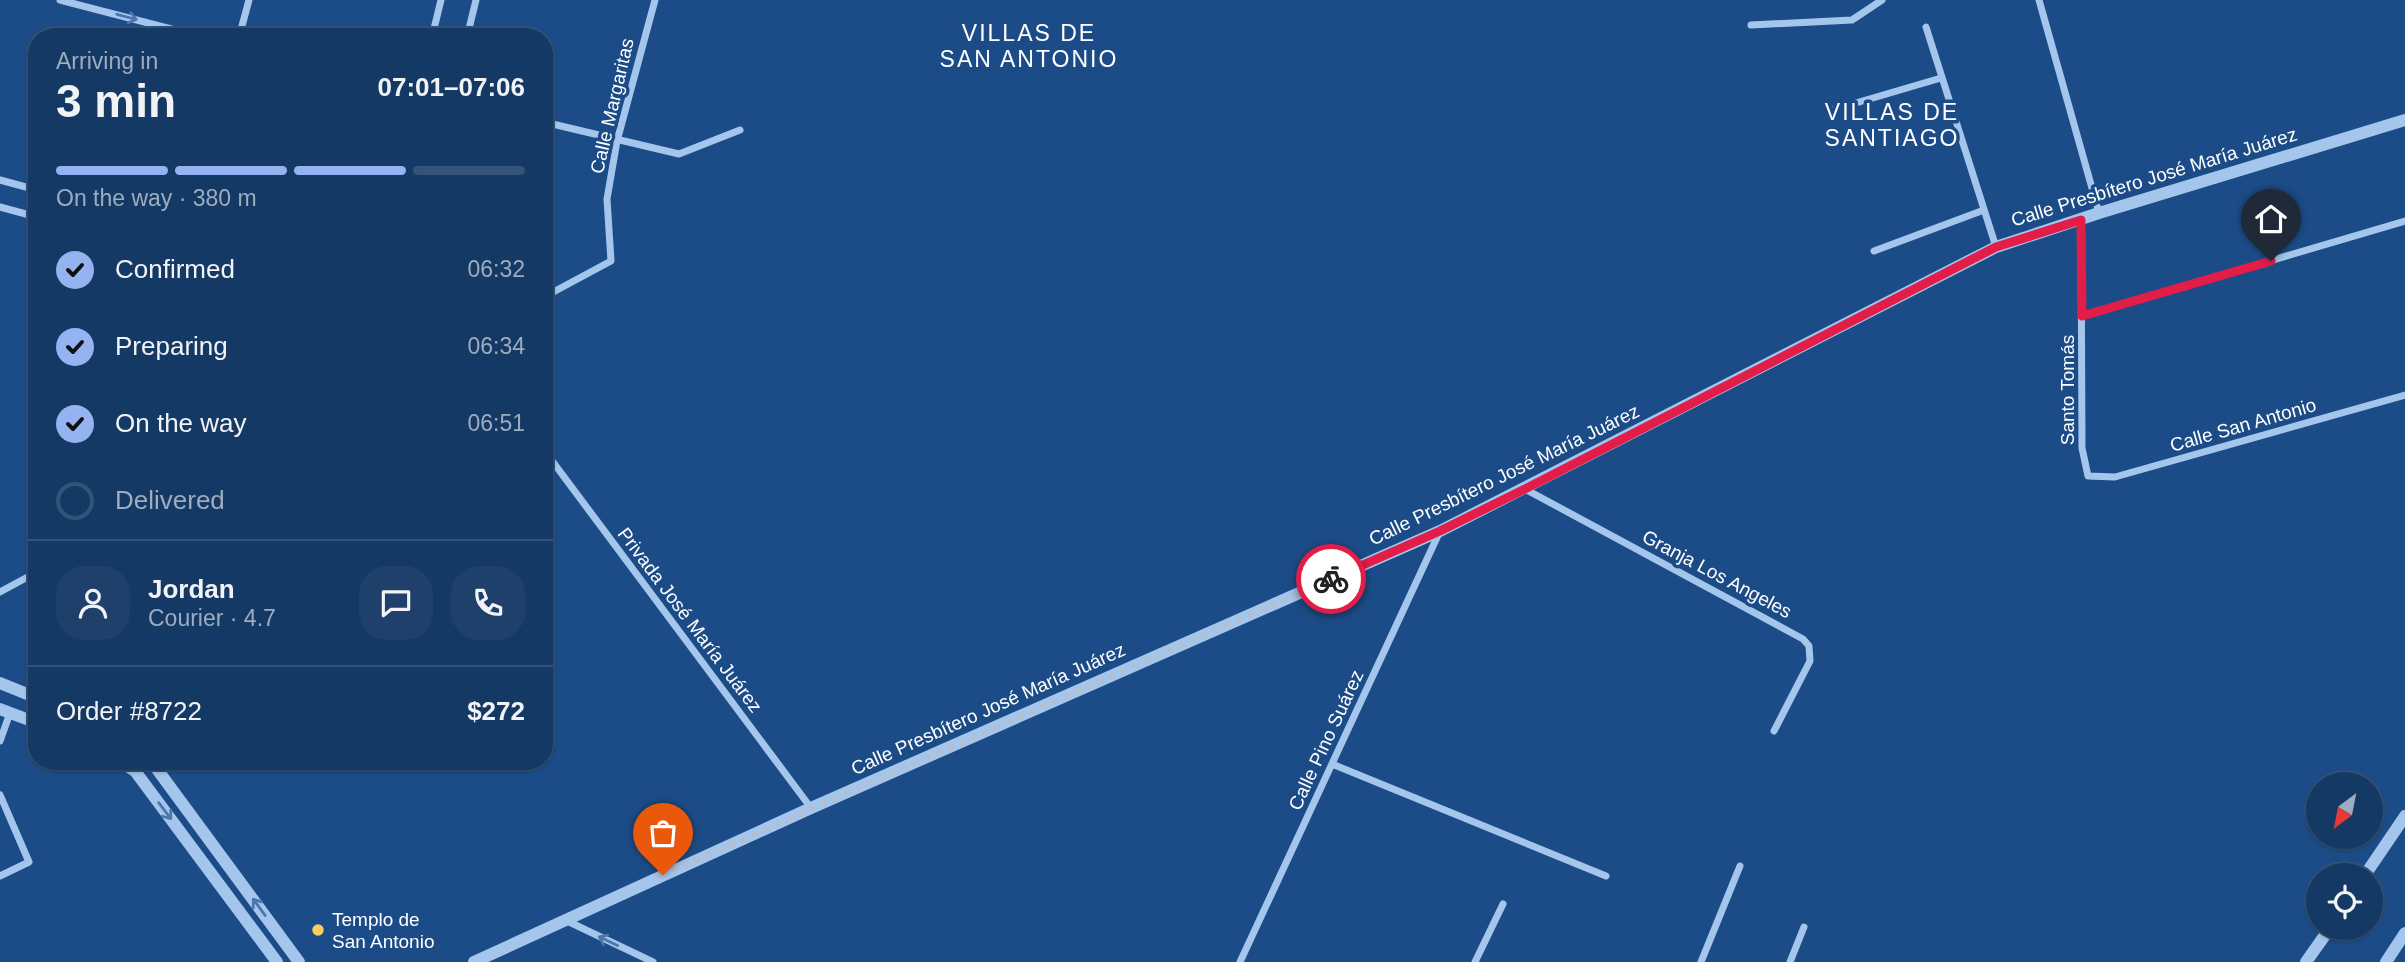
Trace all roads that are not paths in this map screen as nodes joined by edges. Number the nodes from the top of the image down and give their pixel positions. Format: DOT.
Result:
graph roads {
  1 [pos="61,0"];
  2 [pos="249,0"];
  3 [pos="442,0"];
  4 [pos="476,0"];
  5 [pos="655,0"];
  6 [pos="1882,0"];
  7 [pos="2039,0"];
  8 [pos="1751,25"];
  9 [pos="1926,27"];
  10 [pos="168,28"];
  11 [pos="241,28"];
  12 [pos="434,28"];
  13 [pos="469,28"];
  14 [pos="1941,78"];
  15 [pos="1832,110"];
  16 [pos="2405,120"];
  17 [pos="553,124"];
  18 [pos="740,130"];
  19 [pos="617,141"];
  20 [pos="0,180"];
  21 [pos="28,188"];
  22 [pos="0,207"];
  23 [pos="1984,210"];
  24 [pos="2099,213"];
  25 [pos="28,215"];
  26 [pos="2081,220"];
  27 [pos="2405,221"];
  28 [pos="1996,247"];
  29 [pos="1874,251"];
  30 [pos="553,292"];
  31 [pos="2082,316"];
  32 [pos="2405,395"];
  33 [pos="553,462"];
  34 [pos="2088,476"];
  35 [pos="1525,489"];
  36 [pos="1440,531"];
  37 [pos="28,577"];
  38 [pos="0,592"];
  39 [pos="0,683"];
  40 [pos="28,694"];
  41 [pos="5,711"];
  42 [pos="28,720"];
  43 [pos="1774,731"];
  44 [pos="0,741"];
  45 [pos="1332,764"];
  46 [pos="133,770"];
  47 [pos="158,770"];
  48 [pos="0,795"];
  49 [pos="811,808"];
  50 [pos="2405,816"];
  51 [pos="2373,863"];
  52 [pos="1740,866"];
  53 [pos="0,876"];
  54 [pos="1606,876"];
  55 [pos="1503,904"];
  56 [pos="564,920"];
  57 [pos="1804,927"];
  58 [pos="2405,933"];
  59 [pos="2322,940"];
  60 [pos="277,962"];
  61 [pos="299,962"];
  62 [pos="474,962"];
  63 [pos="653,962"];
  64 [pos="1240,962"];
  65 [pos="1475,962"];
  66 [pos="1701,962"];
  67 [pos="1790,962"];
  68 [pos="2306,962"];
  69 [pos="2386,962"];
  1 -- 10 [label="street, one-way"];
  2 -- 11 [label="street"];
  3 -- 12 [label="street"];
  4 -- 13 [label="street"];
  5 -- 19 [label="street, Calle Margaritas"];
  6 -- 8 [label="street"];
  7 -- 24 [label="street"];
  9 -- 14 [label="street"];
  14 -- 15 [label="street"];
  14 -- 23 [label="street"];
  16 -- 24 [label="street, Calle Presbítero José María Juárez"];
  17 -- 19 [label="street"];
  18 -- 19 [label="street"];
  19 -- 30 [label="street, Calle Margaritas"];
  20 -- 21 [label="street"];
  22 -- 25 [label="street"];
  23 -- 28 [label="street"];
  23 -- 29 [label="street"];
  24 -- 26 [label="street, Calle Presbítero José María Juárez"];
  26 -- 28 [label="street, Calle Presbítero José María Juárez"];
  26 -- 31 [label="street, Santo Tomás"];
  27 -- 31 [label="street"];
  28 -- 35 [label="street, Calle Presbítero José María Juárez"];
  31 -- 34 [label="street, Santo Tomás"];
  32 -- 34 [label="street, Calle San Antonio"];
  33 -- 49 [label="street, Privada José María Juárez"];
  35 -- 36 [label="street, Calle Presbítero José María Juárez"];
  35 -- 43 [label="street, Granja Los Angeles"];
  36 -- 45 [label="street, Calle Pino Suárez"];
  36 -- 49 [label="street, Calle Presbítero José María Juárez"];
  37 -- 38 [label="street"];
  39 -- 40 [label="street"];
  41 -- 42 [label="street"];
  41 -- 44 [label="street"];
  45 -- 54 [label="street"];
  45 -- 64 [label="street, Calle Pino Suárez"];
  46 -- 60 [label="street, one-way"];
  61 -- 47 [label="street, one-way"];
  48 -- 53 [label="street"];
  49 -- 56 [label="street, Calle Presbítero José María Juárez"];
  50 -- 51 [label="street"];
  52 -- 66 [label="street"];
  55 -- 65 [label="street"];
  56 -- 62 [label="street, Calle Presbítero José María Juárez"];
  63 -- 56 [label="street, one-way"];
  57 -- 67 [label="street"];
  58 -- 69 [label="street"];
  59 -- 68 [label="street"];
}
